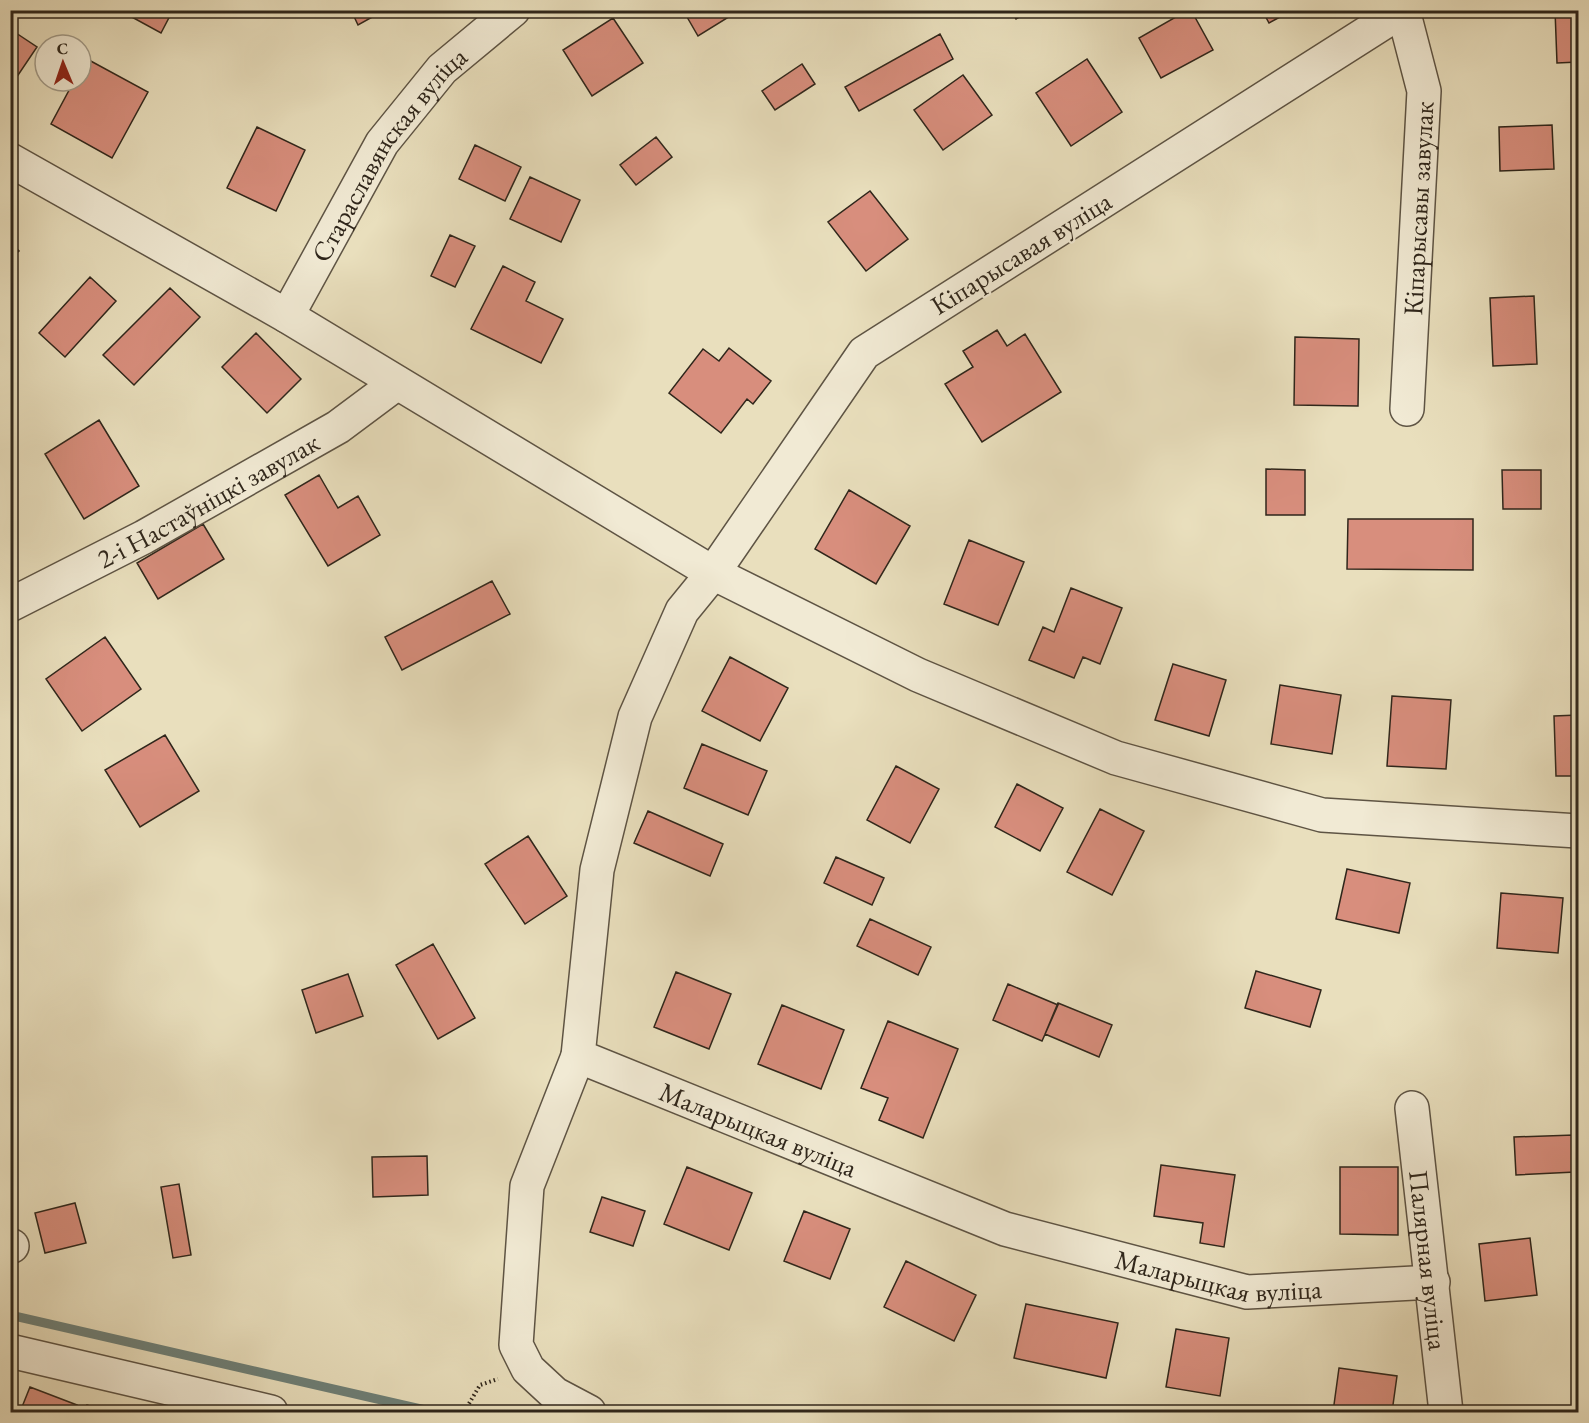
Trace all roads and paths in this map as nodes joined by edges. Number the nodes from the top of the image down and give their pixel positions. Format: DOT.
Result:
graph roads {
  1 [pos="513,10"];
  2 [pos="1403,10"];
  3 [pos="10,159"];
  4 [pos="288,316"];
  5 [pos="397,383"];
  6 [pos="1407,409"];
  7 [pos="713,573"];
  8 [pos="10,605"];
  9 [pos="1578,831"];
  10 [pos="578,1056"];
  11 [pos="1412,1108"];
  12 [pos="1433,1282"];
  13 [pos="10,1351"];
  14 [pos="528,1370"];
  15 [pos="466,1410"];
  16 [pos="271,1413"];
  17 [pos="589,1413"];
  18 [pos="1446,1413"];
  1 -- 4 [label="street, Стараславянская вуліца"];
  2 -- 6 [label="street, Кіпарысавы завулак"];
  2 -- 7 [label="street, Кіпарысавая вуліца"];
  3 -- 4 [label="street"];
  4 -- 5 [label="street"];
  5 -- 7 [label="street"];
  5 -- 8 [label="street, 2-і Настаўніцкі завулак"];
  7 -- 9 [label="street"];
  7 -- 10 [label="street"];
  10 -- 12 [label="street, Маларыцкая вуліца"];
  10 -- 14 [label="street"];
  11 -- 12 [label="street, Палярная вуліца"];
  12 -- 18 [label="street, Палярная вуліца"];
  13 -- 16 [label="street"];
  14 -- 15 [label="path"];
  14 -- 17 [label="street"];
}
